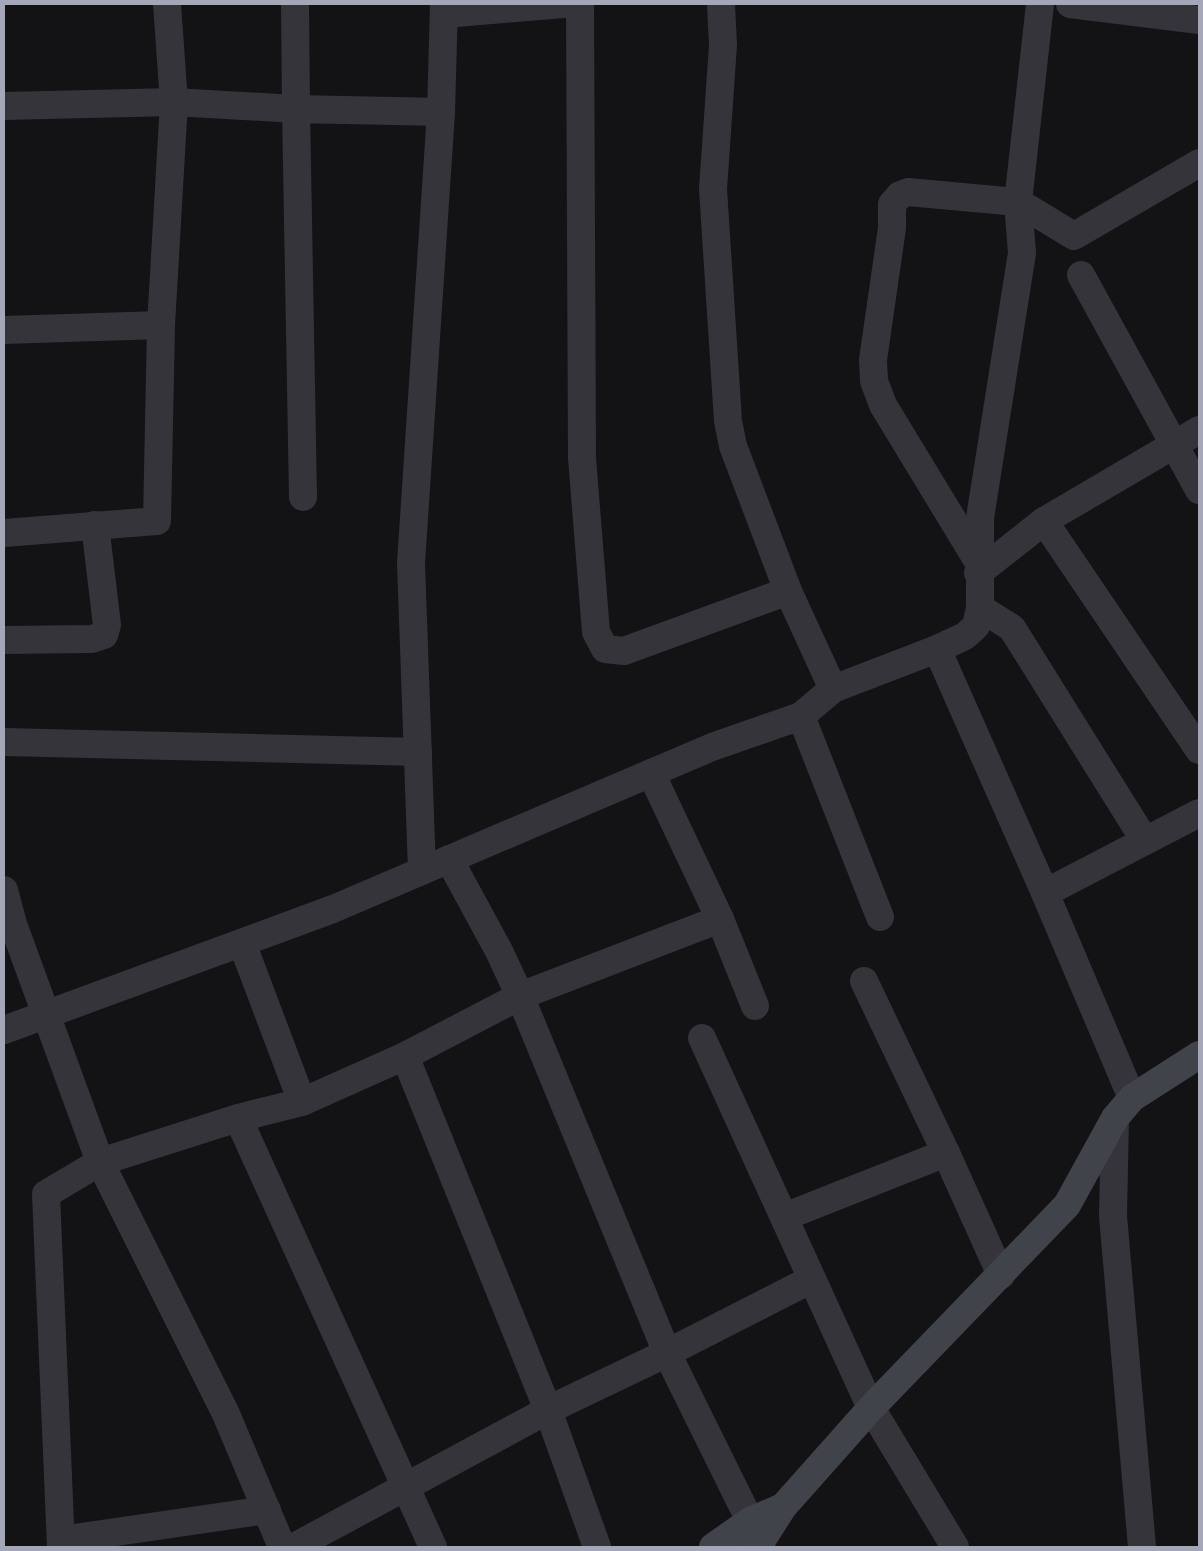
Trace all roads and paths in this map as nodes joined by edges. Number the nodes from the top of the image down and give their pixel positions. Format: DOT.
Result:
graph roads {
  1 [pos="167,4"];
  2 [pos="295,4"];
  3 [pos="564,4"];
  4 [pos="580,4"];
  5 [pos="721,4"];
  6 [pos="1040,4"];
  7 [pos="1070,4"];
  8 [pos="445,9"];
  9 [pos="1199,20"];
  10 [pos="174,102"];
  11 [pos="4,106"];
  12 [pos="296,109"];
  13 [pos="441,112"];
  14 [pos="1199,163"];
  15 [pos="1018,202"];
  16 [pos="1081,275"];
  17 [pos="161,325"];
  18 [pos="4,330"];
  19 [pos="1199,430"];
  20 [pos="1175,445"];
  21 [pos="1199,490"];
  22 [pos="303,497"];
  23 [pos="1044,521"];
  24 [pos="95,525"];
  25 [pos="4,533"];
  26 [pos="979,568"];
  27 [pos="788,591"];
  28 [pos="980,608"];
  29 [pos="4,640"];
  30 [pos="937,649"];
  31 [pos="833,689"];
  32 [pos="801,716"];
  33 [pos="4,742"];
  34 [pos="1199,750"];
  35 [pos="418,752"];
  36 [pos="651,773"];
  37 [pos="1199,813"];
  38 [pos="1146,841"];
  39 [pos="449,859"];
  40 [pos="422,871"];
  41 [pos="4,890"];
  42 [pos="1045,893"];
  43 [pos="880,917"];
  44 [pos="720,919"];
  45 [pos="242,943"];
  46 [pos="864,981"];
  47 [pos="520,996"];
  48 [pos="756,1006"];
  49 [pos="45,1014"];
  50 [pos="4,1030"];
  51 [pos="702,1038"];
  52 [pos="1199,1055"];
  53 [pos="404,1056"];
  54 [pos="302,1102"];
  55 [pos="1123,1108"];
  56 [pos="238,1118"];
  57 [pos="946,1154"];
  58 [pos="100,1162"];
  59 [pos="784,1217"];
  60 [pos="1001,1275"];
  61 [pos="812,1279"];
  62 [pos="667,1353"];
  63 [pos="871,1408"];
  64 [pos="548,1410"];
  65 [pos="404,1485"];
  66 [pos="267,1510"];
  67 [pos="757,1539"];
  68 [pos="61,1544"];
  69 [pos="282,1547"];
  70 [pos="294,1547"];
  71 [pos="432,1547"];
  72 [pos="597,1547"];
  73 [pos="713,1547"];
  74 [pos="955,1547"];
  75 [pos="1142,1547"];
  1 -- 10 [label="street"];
  2 -- 12 [label="street"];
  3 -- 8 [label="street"];
  4 -- 27 [label="street"];
  5 -- 27 [label="street"];
  6 -- 15 [label="street"];
  7 -- 9 [label="street"];
  8 -- 13 [label="street"];
  10 -- 11 [label="street"];
  10 -- 12 [label="street"];
  10 -- 17 [label="street"];
  12 -- 13 [label="street"];
  12 -- 22 [label="street"];
  13 -- 35 [label="street"];
  14 -- 15 [label="street"];
  15 -- 26 [label="street"];
  15 -- 26 [label="street"];
  16 -- 20 [label="street"];
  17 -- 18 [label="street"];
  17 -- 24 [label="street"];
  19 -- 20 [label="street"];
  20 -- 21 [label="street"];
  20 -- 23 [label="street"];
  23 -- 26 [label="street"];
  23 -- 34 [label="street"];
  24 -- 25 [label="street"];
  24 -- 29 [label="street"];
  26 -- 28 [label="street"];
  27 -- 31 [label="street"];
  28 -- 30 [label="street"];
  28 -- 38 [label="street"];
  30 -- 31 [label="street"];
  30 -- 42 [label="street"];
  31 -- 32 [label="street"];
  32 -- 36 [label="street"];
  32 -- 43 [label="street"];
  33 -- 35 [label="street"];
  35 -- 40 [label="street"];
  36 -- 39 [label="street"];
  36 -- 44 [label="street"];
  37 -- 38 [label="street"];
  38 -- 42 [label="street"];
  39 -- 40 [label="street"];
  39 -- 47 [label="street"];
  40 -- 45 [label="street"];
  41 -- 49 [label="street"];
  42 -- 55 [label="street"];
  44 -- 47 [label="street"];
  44 -- 48 [label="street"];
  45 -- 49 [label="street"];
  45 -- 54 [label="street"];
  46 -- 57 [label="street"];
  47 -- 53 [label="street"];
  47 -- 62 [label="street"];
  49 -- 50 [label="street"];
  49 -- 58 [label="street"];
  51 -- 59 [label="street"];
  52 -- 55 [label="street"];
  53 -- 54 [label="street"];
  53 -- 64 [label="street"];
  54 -- 56 [label="street"];
  55 -- 60 [label="street"];
  55 -- 75 [label="street"];
  56 -- 58 [label="street"];
  56 -- 65 [label="street"];
  57 -- 59 [label="street"];
  57 -- 60 [label="street"];
  58 -- 66 [label="street"];
  58 -- 68 [label="street"];
  59 -- 61 [label="street"];
  60 -- 63 [label="street"];
  61 -- 62 [label="street"];
  61 -- 63 [label="street"];
  62 -- 64 [label="street"];
  62 -- 67 [label="street"];
  63 -- 67 [label="street"];
  63 -- 74 [label="street"];
  64 -- 65 [label="street"];
  64 -- 72 [label="street"];
  65 -- 70 [label="street"];
  65 -- 71 [label="street"];
  66 -- 68 [label="street"];
  66 -- 69 [label="street"];
  67 -- 73 [label="street"];
}
